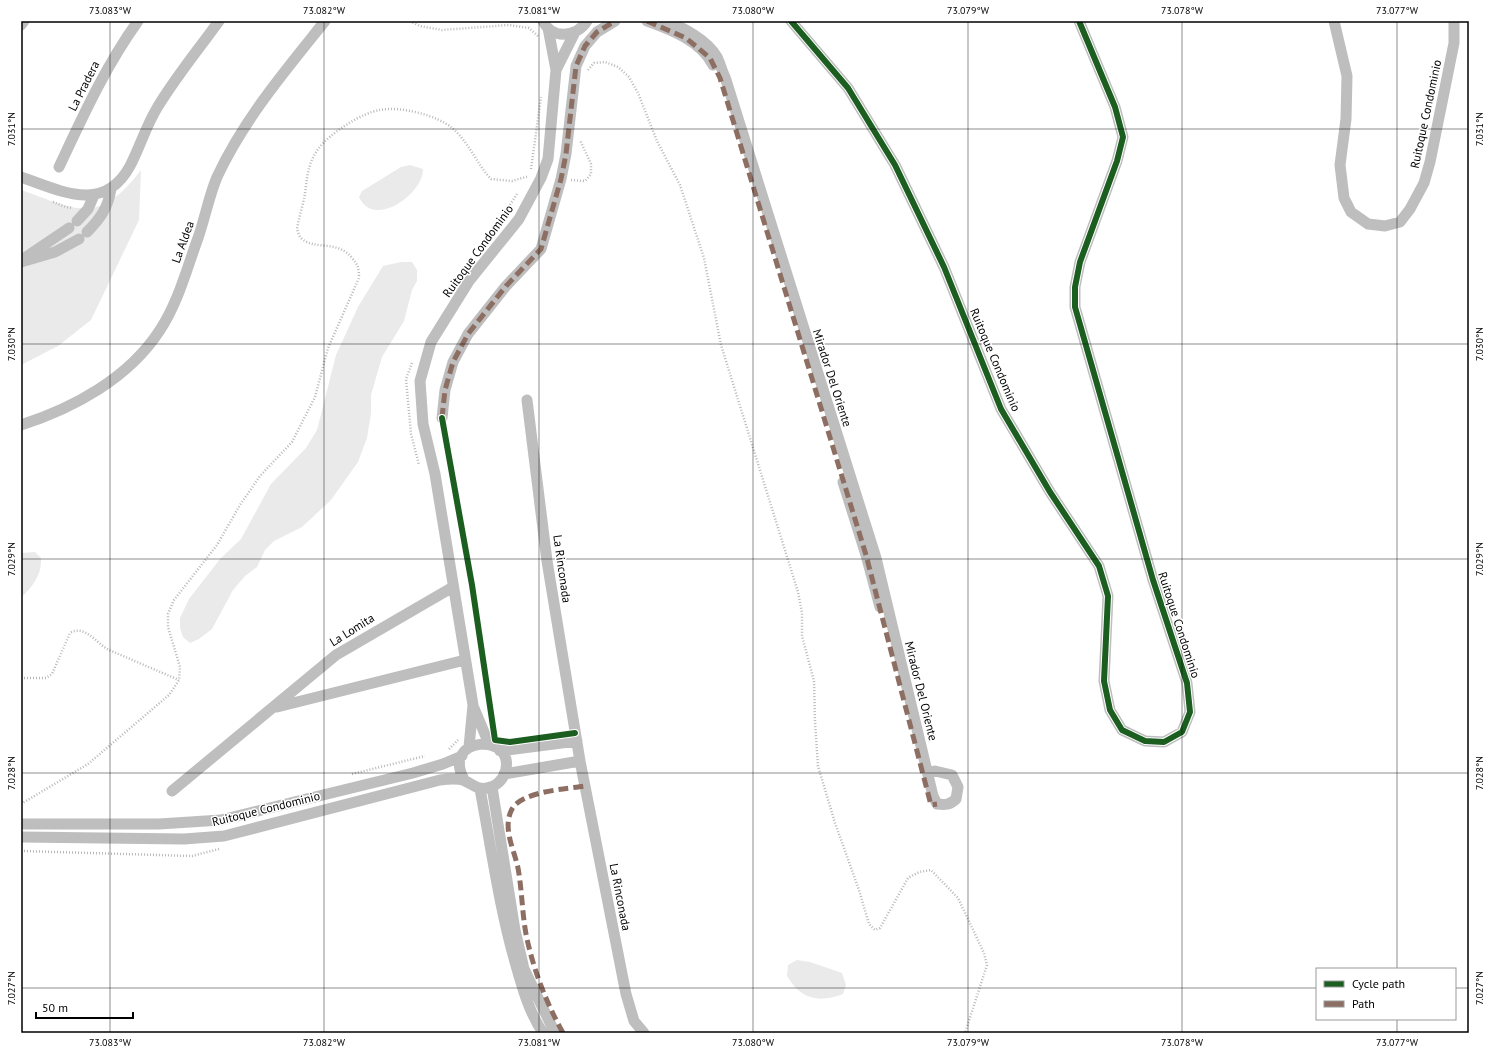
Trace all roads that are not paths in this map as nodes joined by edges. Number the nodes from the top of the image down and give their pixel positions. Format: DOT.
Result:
graph roads {
  1 [pos="24,21"];
  2 [pos="138,21"];
  3 [pos="219,21"];
  4 [pos="324,21"];
  5 [pos="587,21"];
  6 [pos="615,21"];
  7 [pos="647,21"];
  8 [pos="665,21"];
  9 [pos="791,21"];
  10 [pos="1079,21"];
  11 [pos="1334,21"];
  12 [pos="1454,21"];
  13 [pos="542,23"];
  14 [pos="21,25"];
  15 [pos="574,34"];
  16 [pos="556,70"];
  17 [pos="59,167"];
  18 [pos="21,177"];
  19 [pos="111,189"];
  20 [pos="94,195"];
  21 [pos="21,261"];
  22 [pos="527,400"];
  23 [pos="442,418"];
  24 [pos="21,425"];
  25 [pos="453,587"];
  26 [pos="466,660"];
  27 [pos="473,705"];
  28 [pos="272,708"];
  29 [pos="576,741"];
  30 [pos="490,744"];
  31 [pos="466,751"];
  32 [pos="500,751"];
  33 [pos="580,761"];
  34 [pos="928,773"];
  35 [pos="504,774"];
  36 [pos="465,781"];
  37 [pos="492,787"];
  38 [pos="480,789"];
  39 [pos="172,791"];
  40 [pos="937,804"];
  41 [pos="21,824"];
  42 [pos="21,837"];
  43 [pos="543,1033"];
  44 [pos="555,1033"];
  45 [pos="644,1033"];
  1 -- 14 [label="street"];
  2 -- 17 [label="street, La Pradera"];
  3 -- 19 [label="street"];
  4 -- 24 [label="street, La Aldea"];
  5 -- 15 [label="street, Ruitoque Condominio"];
  6 -- 23 [label="street"];
  7 -- 40 [label="street"];
  8 -- 34 [label="street, Mirador Del Oriente"];
  9 -- 10 [label="street, Ruitoque Condominio"];
  11 -- 12 [label="street, Ruitoque Condominio"];
  13 -- 15 [label="street, Ruitoque Condominio"];
  13 -- 16 [label="street, Ruitoque Condominio"];
  15 -- 16 [label="street, Ruitoque Condominio"];
  16 -- 25 [label="street, Ruitoque Condominio"];
  18 -- 20 [label="street"];
  19 -- 20 [label="street"];
  19 -- 21 [label="street"];
  20 -- 21 [label="street"];
  22 -- 29 [label="street, La Rinconada"];
  25 -- 26 [label="street, Ruitoque Condominio"];
  25 -- 28 [label="street, La Lomita"];
  26 -- 27 [label="street, Ruitoque Condominio"];
  26 -- 28 [label="street, La Lomita"];
  27 -- 30 [label="street, Ruitoque Condominio"];
  27 -- 31 [label="street, Ruitoque Condominio"];
  28 -- 39 [label="street, La Lomita"];
  29 -- 32 [label="street"];
  29 -- 33 [label="street, La Rinconada"];
  30 -- 31 [label="street, Ruitoque Condominio"];
  30 -- 32 [label="street"];
  31 -- 36 [label="street, Ruitoque Condominio"];
  31 -- 41 [label="street, Ruitoque Condominio"];
  32 -- 35 [label="street"];
  33 -- 35 [label="street"];
  33 -- 45 [label="street, La Rinconada"];
  34 -- 40 [label="street, Mirador Del Oriente"];
  34 -- 40 [label="street"];
  35 -- 37 [label="street"];
  36 -- 38 [label="street, Ruitoque Condominio"];
  36 -- 42 [label="street, Ruitoque Condominio"];
  37 -- 38 [label="street"];
  37 -- 44 [label="street"];
  38 -- 43 [label="street"];
}
